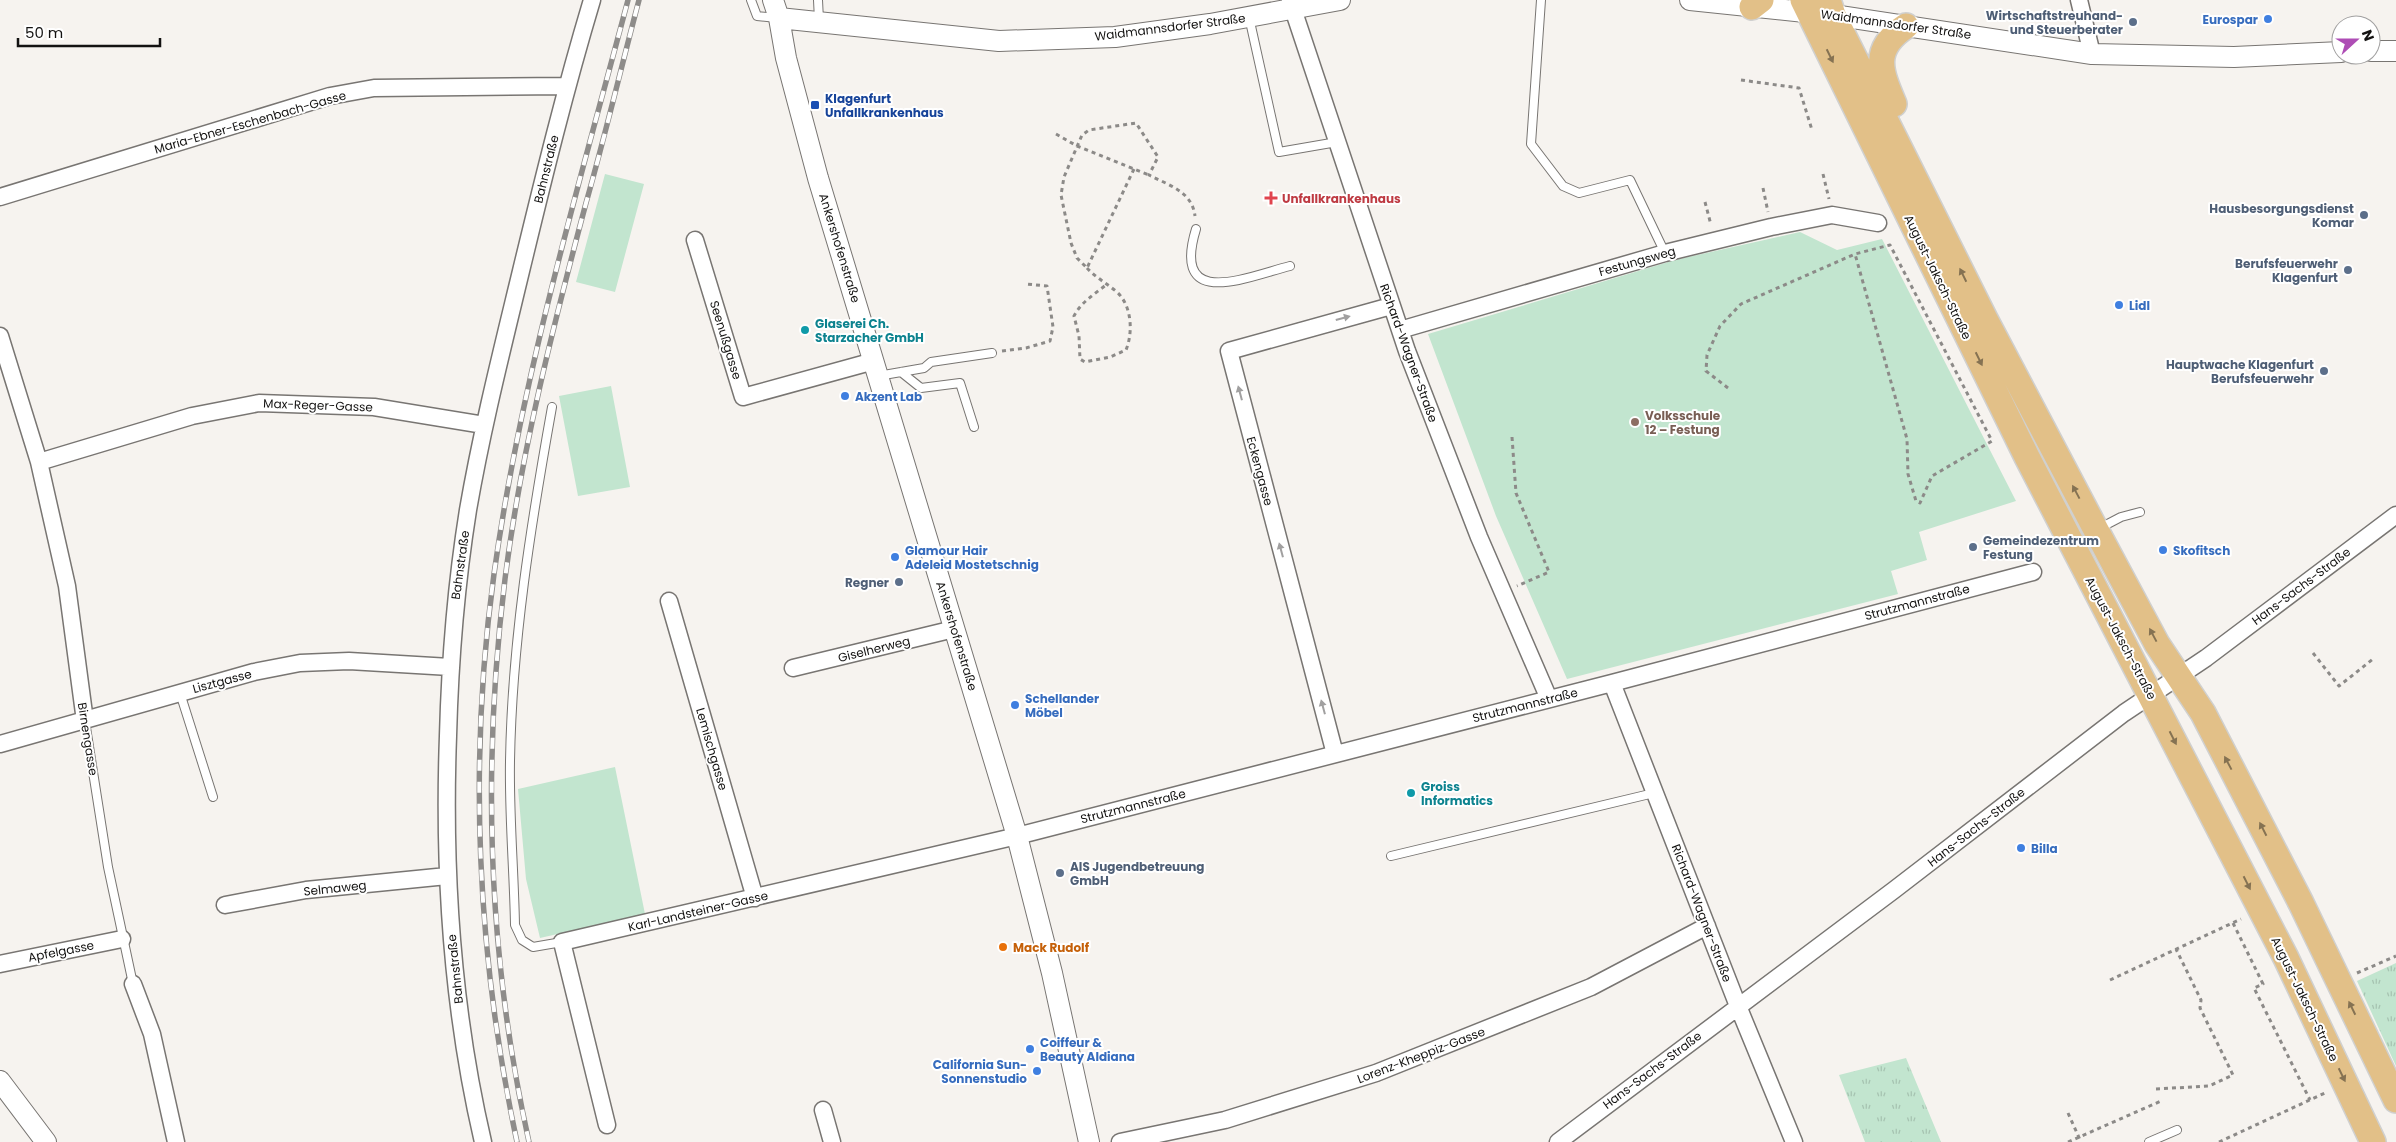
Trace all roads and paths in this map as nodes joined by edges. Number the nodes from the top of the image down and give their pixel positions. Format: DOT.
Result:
graph roads {
  1 [pos="592,0"];
  2 [pos="751,0"];
  3 [pos="818,0"];
  4 [pos="1340,0"];
  5 [pos="1541,0"];
  6 [pos="1690,0"];
  7 [pos="2078,0"];
  8 [pos="1757,3"];
  9 [pos="1291,4"];
  10 [pos="1818,7"];
  11 [pos="776,9"];
  12 [pos="1249,17"];
  13 [pos="820,22"];
  14 [pos="1906,26"];
  15 [pos="2396,50"];
  16 [pos="2381,51"];
  17 [pos="2331,52"];
  18 [pos="2092,54"];
  19 [pos="1741,80"];
  20 [pos="566,86"];
  21 [pos="1812,130"];
  22 [pos="1056,134"];
  23 [pos="1337,142"];
  24 [pos="1078,146"];
  25 [pos="1900,150"];
  26 [pos="1134,169"];
  27 [pos="1823,174"];
  28 [pos="1149,175"];
  29 [pos="1763,188"];
  30 [pos="0,197"];
  31 [pos="1705,202"];
  32 [pos="1832,214"];
  33 [pos="1878,223"];
  34 [pos="1771,227"];
  35 [pos="1196,229"];
  36 [pos="695,240"];
  37 [pos="1714,240"];
  38 [pos="1665,253"];
  39 [pos="1855,254"];
  40 [pos="1290,266"];
  41 [pos="1087,268"];
  42 [pos="1026,284"];
  43 [pos="1107,284"];
  44 [pos="1392,306"];
  45 [pos="1400,330"];
  46 [pos="0,336"];
  47 [pos="992,353"];
  48 [pos="876,368"];
  49 [pos="901,372"];
  50 [pos="1728,388"];
  51 [pos="552,407"];
  52 [pos="484,425"];
  53 [pos="974,427"];
  54 [pos="1512,437"];
  55 [pos="39,462"];
  56 [pos="2140,512"];
  57 [pos="2396,515"];
  58 [pos="2096,530"];
  59 [pos="2033,572"];
  60 [pos="1502,592"];
  61 [pos="669,601"];
  62 [pos="954,629"];
  63 [pos="2313,653"];
  64 [pos="2373,659"];
  65 [pos="450,667"];
  66 [pos="793,668"];
  67 [pos="2179,676"];
  68 [pos="1612,683"];
  69 [pos="180,693"];
  70 [pos="2151,694"];
  71 [pos="1549,699"];
  72 [pos="84,721"];
  73 [pos="0,744"];
  74 [pos="1335,754"];
  75 [pos="1654,793"];
  76 [pos="212,797"];
  77 [pos="1017,836"];
  78 [pos="1391,856"];
  79 [pos="447,876"];
  80 [pos="755,898"];
  81 [pos="225,905"];
  82 [pos="2261,909"];
  83 [pos="2233,923"];
  84 [pos="1707,926"];
  85 [pos="122,939"];
  86 [pos="562,942"];
  87 [pos="2176,949"];
  88 [pos="0,964"];
  89 [pos="2110,980"];
  90 [pos="133,984"];
  91 [pos="1738,1006"];
  92 [pos="0,1082"];
  93 [pos="2346,1083"];
  94 [pos="2156,1088"];
  95 [pos="2310,1100"];
  96 [pos="2396,1100"];
  97 [pos="2161,1101"];
  98 [pos="824,1110"];
  99 [pos="2068,1113"];
  100 [pos="607,1124"];
  101 [pos="2177,1130"];
  102 [pos="2079,1137"];
  103 [pos="46,1142"];
  104 [pos="176,1142"];
  105 [pos="483,1142"];
  106 [pos="832,1142"];
  107 [pos="1089,1142"];
  108 [pos="1120,1142"];
  109 [pos="1558,1142"];
  110 [pos="1794,1142"];
  111 [pos="2068,1142"];
  112 [pos="2081,1142"];
  113 [pos="2149,1142"];
  114 [pos="2218,1142"];
  115 [pos="2373,1142"];
  1 -- 20 [label="street, Bahnstraße"];
  2 -- 11 [label="lane"];
  3 -- 13 [label="lane"];
  4 -- 9 [label="street, Waidmannsdorfer Straße"];
  5 -- 38 [label="lane"];
  6 -- 8 [label="street, Waidmannsdorfer Straße"];
  7 -- 18 [label="street"];
  8 -- 10 [label="street, Waidmannsdorfer Straße"];
  9 -- 12 [label="street, Waidmannsdorfer Straße"];
  9 -- 23 [label="street, Richard-Wagner-Straße"];
  10 -- 14 [label="street, Waidmannsdorfer Straße"];
  10 -- 25 [label="main road, August-Jaksch-Straße"];
  10 -- 70 [label="main road, August-Jaksch-Straße, one-way"];
  11 -- 13 [label="street, Waidmannsdorfer Straße"];
  11 -- 48 [label="street, Ankershofenstraße"];
  12 -- 13 [label="street, Waidmannsdorfer Straße"];
  12 -- 23 [label="lane"];
  14 -- 18 [label="street, Waidmannsdorfer Straße"];
  14 -- 25 [label="main road"];
  15 -- 16 [label="street"];
  17 -- 18 [label="street, Waidmannsdorfer Straße"];
  19 -- 21 [label="path"];
  20 -- 30 [label="street, Maria-Ebner-Eschenbach-Gasse"];
  20 -- 52 [label="street, Bahnstraße"];
  22 -- 24 [label="path"];
  23 -- 44 [label="street, Richard-Wagner-Straße"];
  24 -- 26 [label="path"];
  24 -- 28 [label="path"];
  24 -- 41 [label="path"];
  58 -- 25 [label="main road, August-Jaksch-Straße, one-way"];
  26 -- 28 [label="path"];
  26 -- 41 [label="path"];
  27 -- 32 [label="path"];
  28 -- 35 [label="path"];
  29 -- 34 [label="path"];
  31 -- 37 [label="path"];
  32 -- 33 [label="street, Festungsweg"];
  32 -- 34 [label="street, Festungsweg"];
  34 -- 37 [label="street, Festungsweg"];
  35 -- 40 [label="lane"];
  36 -- 48 [label="street, Seenußgasse"];
  37 -- 38 [label="street, Festungsweg"];
  38 -- 45 [label="street, Festungsweg"];
  39 -- 39 [label="path"];
  39 -- 50 [label="path"];
  41 -- 43 [label="path"];
  42 -- 47 [label="path"];
  43 -- 43 [label="path"];
  44 -- 45 [label="street, Richard-Wagner-Straße"];
  74 -- 44 [label="street, Eckengasse, one-way"];
  45 -- 60 [label="street, Richard-Wagner-Straße"];
  46 -- 55 [label="street, Birnengasse"];
  47 -- 49 [label="lane"];
  48 -- 49 [label="lane"];
  48 -- 62 [label="street, Ankershofenstraße"];
  49 -- 53 [label="lane"];
  51 -- 86 [label="lane"];
  52 -- 55 [label="street, Max-Reger-Gasse"];
  52 -- 65 [label="street, Bahnstraße"];
  54 -- 60 [label="path"];
  55 -- 72 [label="street, Birnengasse"];
  56 -- 58 [label="lane"];
  57 -- 67 [label="street, Hans-Sachs-Straße"];
  67 -- 58 [label="main road, August-Jaksch-Straße, one-way"];
  59 -- 68 [label="street, Strutzmannstraße"];
  60 -- 71 [label="street, Richard-Wagner-Straße"];
  61 -- 80 [label="street, Lemischgasse"];
  62 -- 66 [label="street, Giselherweg"];
  62 -- 77 [label="street, Ankershofenstraße"];
  63 -- 64 [label="path"];
  65 -- 69 [label="street, Lisztgasse"];
  65 -- 79 [label="street, Bahnstraße"];
  67 -- 70 [label="street, Hans-Sachs-Straße"];
  96 -- 67 [label="main road, August-Jaksch-Straße, one-way"];
  68 -- 71 [label="street, Strutzmannstraße"];
  68 -- 75 [label="street, Richard-Wagner-Straße"];
  69 -- 72 [label="street, Lisztgasse"];
  69 -- 76 [label="lane"];
  70 -- 82 [label="main road, August-Jaksch-Straße, one-way"];
  70 -- 91 [label="street, Hans-Sachs-Straße"];
  71 -- 74 [label="street, Strutzmannstraße"];
  72 -- 73 [label="street, Lisztgasse"];
  72 -- 85 [label="lane, Birnengasse"];
  74 -- 77 [label="street, Strutzmannstraße"];
  75 -- 78 [label="lane"];
  75 -- 84 [label="street, Richard-Wagner-Straße"];
  77 -- 80 [label="street, Karl-Landsteiner-Gasse"];
  77 -- 107 [label="street, Ankershofenstraße"];
  79 -- 81 [label="street, Selmaweg"];
  79 -- 105 [label="street, Bahnstraße"];
  80 -- 86 [label="street, Karl-Landsteiner-Gasse"];
  82 -- 83 [label="path"];
  82 -- 93 [label="main road, August-Jaksch-Straße, one-way"];
  83 -- 87 [label="path"];
  83 -- 95 [label="path"];
  84 -- 91 [label="street, Richard-Wagner-Straße"];
  84 -- 108 [label="street, Lorenz-Kheppiz-Gasse"];
  85 -- 88 [label="street, Apfelgasse"];
  85 -- 90 [label="lane, Birnengasse"];
  86 -- 100 [label="street"];
  87 -- 89 [label="path"];
  87 -- 94 [label="path"];
  90 -- 104 [label="street, Birnengasse"];
  91 -- 109 [label="street, Hans-Sachs-Straße"];
  91 -- 110 [label="street, Richard-Wagner-Straße"];
  92 -- 103 [label="street"];
  93 -- 95 [label="path"];
  93 -- 115 [label="main road, August-Jaksch-Straße"];
  95 -- 114 [label="path"];
  97 -- 102 [label="path"];
  98 -- 106 [label="street"];
  99 -- 102 [label="path"];
  101 -- 113 [label="lane"];
  102 -- 111 [label="path"];
  102 -- 112 [label="path"];
}
